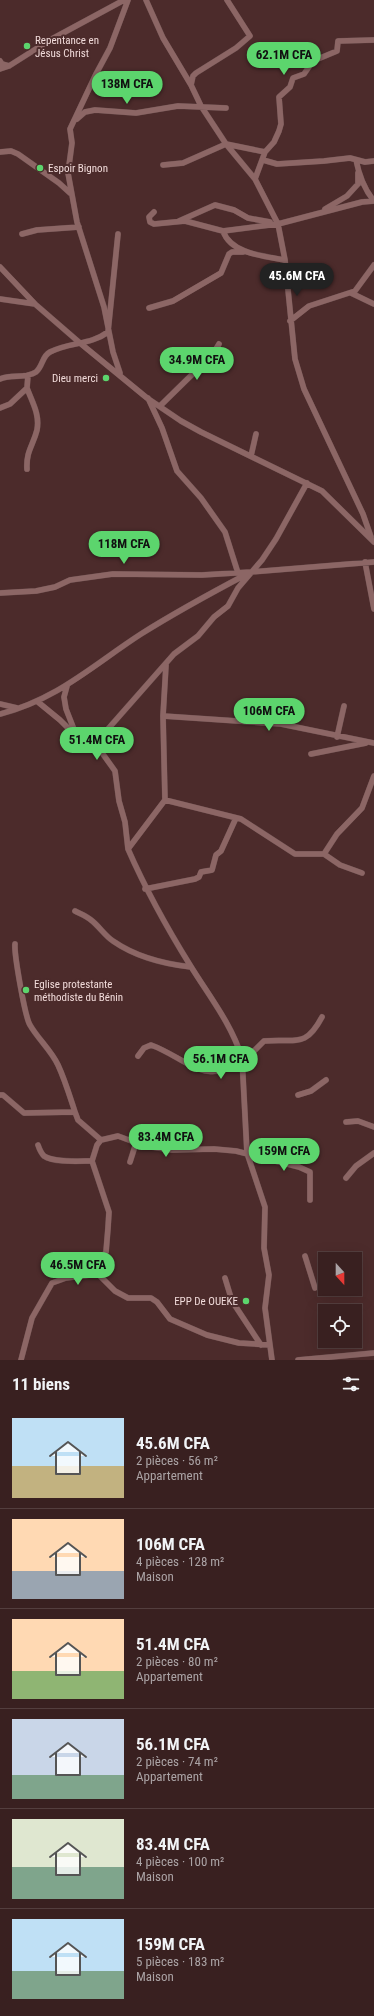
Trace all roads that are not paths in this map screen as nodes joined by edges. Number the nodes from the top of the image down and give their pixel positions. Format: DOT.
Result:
graph roads {
  1 [pos="124,0"];
  2 [pos="128,0"];
  3 [pos="146,0"];
  4 [pos="227,0"];
  5 [pos="374,40"];
  6 [pos="0,61"];
  7 [pos="9,66"];
  8 [pos="0,70"];
  9 [pos="190,77"];
  10 [pos="201,106"];
  11 [pos="226,108"];
  12 [pos="70,129"];
  13 [pos="226,144"];
  14 [pos="0,152"];
  15 [pos="265,152"];
  16 [pos="263,160"];
  17 [pos="356,160"];
  18 [pos="374,161"];
  19 [pos="163,165"];
  20 [pos="358,173"];
  21 [pos="255,179"];
  22 [pos="72,195"];
  23 [pos="154,212"];
  24 [pos="317,213"];
  25 [pos="178,221"];
  26 [pos="278,224"];
  27 [pos="79,227"];
  28 [pos="223,231"];
  29 [pos="22,234"];
  30 [pos="118,234"];
  31 [pos="248,252"];
  32 [pos="285,260"];
  33 [pos="374,265"];
  34 [pos="0,267"];
  35 [pos="352,293"];
  36 [pos="0,299"];
  37 [pos="112,300"];
  38 [pos="35,304"];
  39 [pos="374,304"];
  40 [pos="104,307"];
  41 [pos="149,308"];
  42 [pos="290,321"];
  43 [pos="108,332"];
  44 [pos="80,343"];
  45 [pos="219,344"];
  46 [pos="28,375"];
  47 [pos="121,375"];
  48 [pos="0,379"];
  49 [pos="27,388"];
  50 [pos="148,398"];
  51 [pos="160,406"];
  52 [pos="0,408"];
  53 [pos="256,434"];
  54 [pos="251,456"];
  55 [pos="27,469"];
  56 [pos="307,483"];
  57 [pos="373,540"];
  58 [pos="365,562"];
  59 [pos="374,562"];
  60 [pos="251,572"];
  61 [pos="238,573"];
  62 [pos="0,593"];
  63 [pos="374,609"];
  64 [pos="166,665"];
  65 [pos="66,686"];
  66 [pos="38,702"];
  67 [pos="0,704"];
  68 [pos="344,706"];
  69 [pos="20,708"];
  70 [pos="0,714"];
  71 [pos="163,716"];
  72 [pos="78,737"];
  73 [pos="336,737"];
  74 [pos="372,743"];
  75 [pos="93,746"];
  76 [pos="311,754"];
  77 [pos="374,776"];
  78 [pos="165,800"];
  79 [pos="236,818"];
  80 [pos="128,849"];
  81 [pos="324,854"];
  82 [pos="362,873"];
  83 [pos="146,889"];
  84 [pos="75,911"];
  85 [pos="15,944"];
  86 [pos="191,968"];
  87 [pos="322,1017"];
  88 [pos="138,1056"];
  89 [pos="249,1056"];
  90 [pos="242,1058"];
  91 [pos="326,1080"];
  92 [pos="0,1095"];
  93 [pos="298,1095"];
  94 [pos="75,1112"];
  95 [pos="346,1122"];
  96 [pos="374,1127"];
  97 [pos="101,1140"];
  98 [pos="136,1143"];
  99 [pos="38,1145"];
  100 [pos="247,1153"];
  101 [pos="374,1153"];
  102 [pos="92,1161"];
  103 [pos="130,1162"];
  104 [pos="346,1178"];
  105 [pos="310,1200"];
  106 [pos="304,1256"];
  107 [pos="98,1274"];
  108 [pos="225,1278"];
  109 [pos="315,1288"];
  110 [pos="261,1345"];
  111 [pos="270,1345"];
  112 [pos="374,1353"];
  113 [pos="364,1357"];
  114 [pos="21,1360"];
  115 [pos="272,1360"];
  116 [pos="298,1360"];
  1 -- 7 [label="street"];
  2 -- 12 [label="street"];
  3 -- 9 [label="street"];
  4 -- 9 [label="street"];
  5 -- 15 [label="street"];
  6 -- 7 [label="street"];
  7 -- 8 [label="street"];
  9 -- 10 [label="street"];
  10 -- 11 [label="street"];
  10 -- 12 [label="street"];
  10 -- 13 [label="street"];
  12 -- 22 [label="street"];
  13 -- 15 [label="street"];
  13 -- 19 [label="street"];
  13 -- 21 [label="street"];
  14 -- 22 [label="street"];
  15 -- 16 [label="street"];
  16 -- 17 [label="street"];
  16 -- 21 [label="street"];
  17 -- 18 [label="street"];
  17 -- 20 [label="street"];
  20 -- 24 [label="street"];
  20 -- 24 [label="street"];
  21 -- 26 [label="street"];
  22 -- 27 [label="street"];
  23 -- 25 [label="street"];
  24 -- 26 [label="street"];
  25 -- 26 [label="street"];
  25 -- 28 [label="street"];
  26 -- 28 [label="street"];
  26 -- 32 [label="street"];
  27 -- 29 [label="street"];
  27 -- 40 [label="street"];
  28 -- 31 [label="street"];
  30 -- 37 [label="street"];
  31 -- 32 [label="street"];
  31 -- 41 [label="street"];
  32 -- 42 [label="street"];
  33 -- 35 [label="street"];
  34 -- 38 [label="street"];
  35 -- 39 [label="street"];
  35 -- 42 [label="street"];
  36 -- 38 [label="street"];
  37 -- 40 [label="street"];
  37 -- 43 [label="street"];
  38 -- 44 [label="street"];
  40 -- 43 [label="street"];
  42 -- 57 [label="street"];
  43 -- 44 [label="street"];
  43 -- 47 [label="street"];
  44 -- 46 [label="street"];
  44 -- 47 [label="street"];
  45 -- 51 [label="street"];
  46 -- 48 [label="street"];
  46 -- 49 [label="street"];
  47 -- 50 [label="street"];
  49 -- 52 [label="street"];
  49 -- 55 [label="street"];
  50 -- 51 [label="street"];
  50 -- 61 [label="street"];
  51 -- 54 [label="street"];
  53 -- 54 [label="street"];
  54 -- 56 [label="street"];
  56 -- 57 [label="street"];
  56 -- 60 [label="street"];
  58 -- 59 [label="street"];
  58 -- 60 [label="street"];
  58 -- 63 [label="street"];
  60 -- 61 [label="street"];
  60 -- 64 [label="street"];
  60 -- 65 [label="street"];
  61 -- 62 [label="street"];
  64 -- 71 [label="street"];
  64 -- 75 [label="street"];
  65 -- 66 [label="street"];
  65 -- 72 [label="street"];
  66 -- 69 [label="street"];
  66 -- 72 [label="street"];
  67 -- 69 [label="street"];
  68 -- 73 [label="street"];
  69 -- 70 [label="street"];
  71 -- 73 [label="street"];
  71 -- 78 [label="street"];
  72 -- 75 [label="street"];
  73 -- 74 [label="street"];
  74 -- 76 [label="street"];
  75 -- 80 [label="street"];
  77 -- 81 [label="street"];
  78 -- 79 [label="street"];
  78 -- 80 [label="street"];
  79 -- 81 [label="street"];
  79 -- 83 [label="street"];
  80 -- 83 [label="street"];
  81 -- 82 [label="street"];
  83 -- 86 [label="street"];
  84 -- 86 [label="street"];
  85 -- 94 [label="street"];
  86 -- 90 [label="street"];
  87 -- 89 [label="street"];
  88 -- 90 [label="street"];
  90 -- 100 [label="street"];
  91 -- 93 [label="street"];
  92 -- 94 [label="street"];
  94 -- 97 [label="street"];
  95 -- 96 [label="street"];
  97 -- 98 [label="street"];
  97 -- 102 [label="street"];
  98 -- 100 [label="street"];
  98 -- 103 [label="street"];
  99 -- 102 [label="street"];
  100 -- 105 [label="street"];
  100 -- 111 [label="street"];
  101 -- 104 [label="street"];
  102 -- 107 [label="street"];
  106 -- 109 [label="street"];
  107 -- 110 [label="street"];
  107 -- 114 [label="street"];
  108 -- 110 [label="street"];
  110 -- 111 [label="street"];
  111 -- 115 [label="street"];
  112 -- 113 [label="street"];
  113 -- 116 [label="street"];
}
